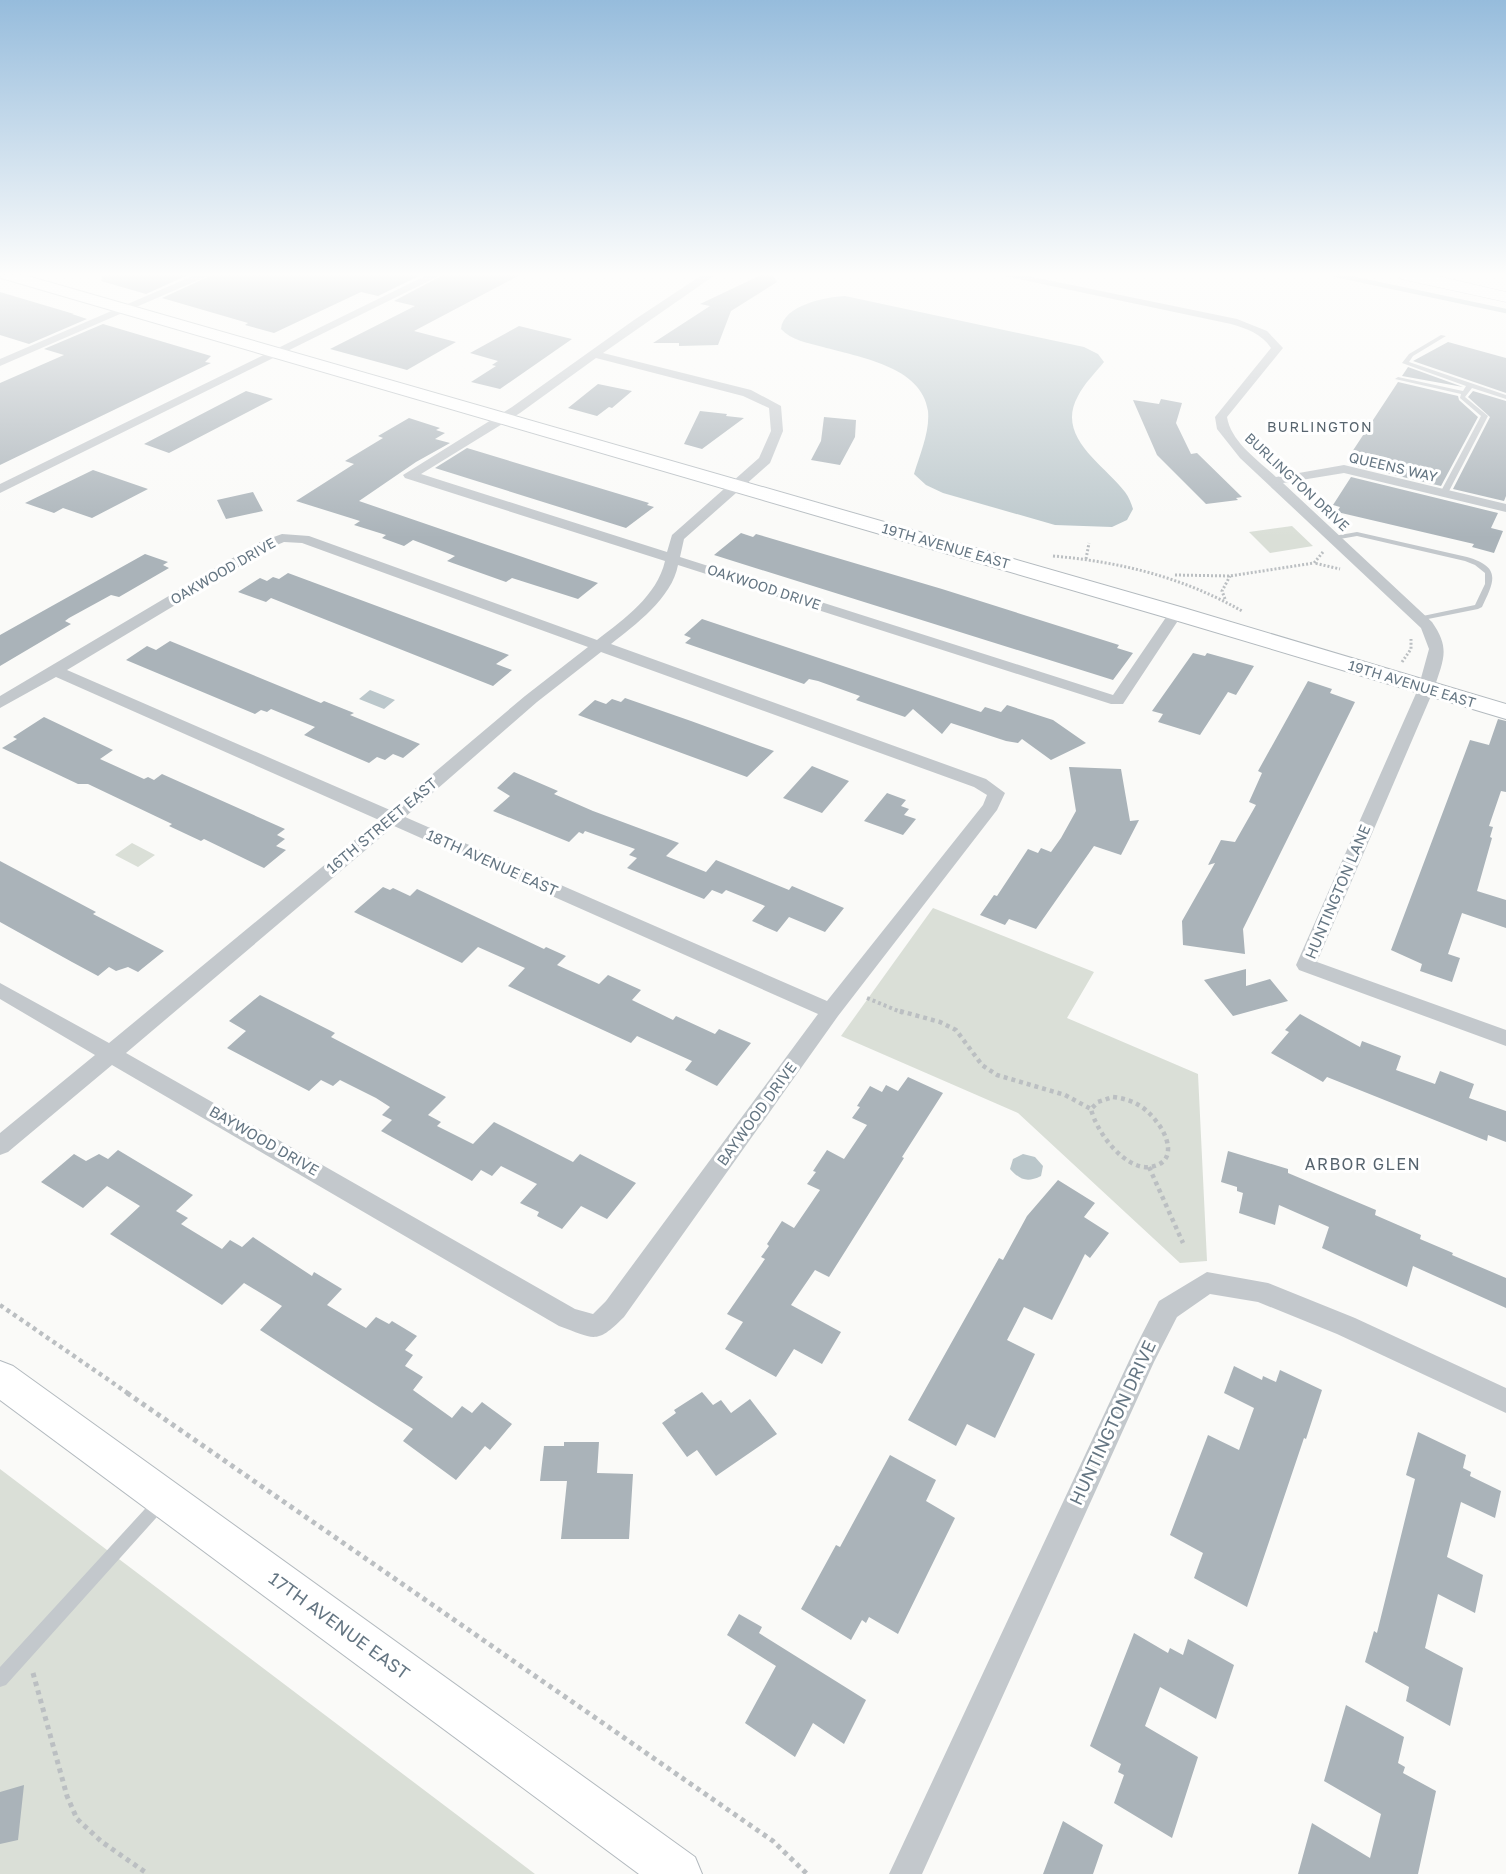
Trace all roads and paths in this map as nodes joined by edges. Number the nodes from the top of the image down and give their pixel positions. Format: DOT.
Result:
graph roads {
  1 [pos="259,362"];
  2 [pos="305,362"];
  3 [pos="582,362"];
  4 [pos="627,362"];
  5 [pos="1265,362"];
  6 [pos="1405,362"];
  7 [pos="1398,379"];
  8 [pos="1470,385"];
  9 [pos="1465,393"];
  10 [pos="1506,397"];
  11 [pos="501,419"];
  12 [pos="1273,481"];
  13 [pos="734,486"];
  14 [pos="0,489"];
  15 [pos="1444,493"];
  16 [pos="1506,508"];
  17 [pos="1334,538"];
  18 [pos="1089,543"];
  19 [pos="1323,552"];
  20 [pos="1045,555"];
  21 [pos="673,558"];
  22 [pos="1086,559"];
  23 [pos="1314,563"];
  24 [pos="1343,571"];
  25 [pos="1169,575"];
  26 [pos="1230,576"];
  27 [pos="1225,600"];
  28 [pos="1176,613"];
  29 [pos="1248,614"];
  30 [pos="1421,619"];
  31 [pos="599,646"];
  32 [pos="54,670"];
  33 [pos="1426,690"];
  34 [pos="0,703"];
  35 [pos="1506,712"];
  36 [pos="392,819"];
  37 [pos="0,990"];
  38 [pos="867,998"];
  39 [pos="831,1011"];
  40 [pos="1506,1038"];
  41 [pos="112,1053"];
  42 [pos="1091,1109"];
  43 [pos="0,1146"];
  44 [pos="1149,1167"];
  45 [pos="1184,1243"];
  46 [pos="0,1305"];
  47 [pos="0,1378"];
  48 [pos="1506,1401"];
  49 [pos="165,1498"];
  50 [pos="27,1650"];
  51 [pos="0,1679"];
  52 [pos="148,1874"];
  53 [pos="678,1874"];
  54 [pos="807,1874"];
  55 [pos="905,1874"];
  1 -- 14 [label="street"];
  2 -- 11 [label="street, 19TH AVENUE EAST"];
  3 -- 11 [label="street"];
  4 -- 13 [label="street, 16TH STREET EAST"];
  5 -- 12 [label="street, BURLINGTON DRIVE"];
  6 -- 8 [label="lane"];
  7 -- 9 [label="lane"];
  8 -- 9 [label="lane"];
  8 -- 10 [label="lane"];
  9 -- 15 [label="lane"];
  11 -- 13 [label="street, 19TH AVENUE EAST"];
  11 -- 21 [label="street, OAKWOOD DRIVE"];
  12 -- 15 [label="street, QUEENS WAY"];
  12 -- 17 [label="street, BURLINGTON DRIVE"];
  13 -- 21 [label="street, 16TH STREET EAST"];
  13 -- 28 [label="street, 19TH AVENUE EAST"];
  15 -- 16 [label="street, QUEENS WAY"];
  17 -- 30 [label="street, BURLINGTON DRIVE"];
  17 -- 30 [label="lane"];
  18 -- 22 [label="path"];
  19 -- 23 [label="path"];
  20 -- 22 [label="path"];
  21 -- 28 [label="street, OAKWOOD DRIVE"];
  21 -- 31 [label="street, 16TH STREET EAST"];
  22 -- 25 [label="path"];
  23 -- 24 [label="path"];
  23 -- 26 [label="path"];
  25 -- 26 [label="path"];
  25 -- 27 [label="path"];
  26 -- 27 [label="path"];
  27 -- 29 [label="path"];
  28 -- 33 [label="street, 19TH AVENUE EAST"];
  30 -- 33 [label="street, BURLINGTON DRIVE"];
  31 -- 32 [label="street, OAKWOOD DRIVE"];
  31 -- 36 [label="street, 16TH STREET EAST"];
  31 -- 39 [label="street, BAYWOOD DRIVE"];
  32 -- 34 [label="street, OAKWOOD DRIVE"];
  32 -- 36 [label="street, 18TH AVENUE EAST"];
  33 -- 35 [label="street, 19TH AVENUE EAST"];
  33 -- 40 [label="street, HUNTINGTON LANE"];
  36 -- 39 [label="street, 18TH AVENUE EAST"];
  36 -- 41 [label="street, 16TH STREET EAST"];
  37 -- 41 [label="street"];
  38 -- 42 [label="path"];
  39 -- 41 [label="street, BAYWOOD DRIVE"];
  41 -- 43 [label="street, 16TH STREET EAST"];
  42 -- 44 [label="path"];
  42 -- 44 [label="path"];
  44 -- 45 [label="path"];
  46 -- 54 [label="path"];
  47 -- 49 [label="street, 17TH AVENUE EAST"];
  48 -- 55 [label="street, HUNTINGTON DRIVE"];
  49 -- 50 [label="lane"];
  49 -- 53 [label="street, 17TH AVENUE EAST"];
  50 -- 51 [label="lane"];
  50 -- 52 [label="path"];
}
